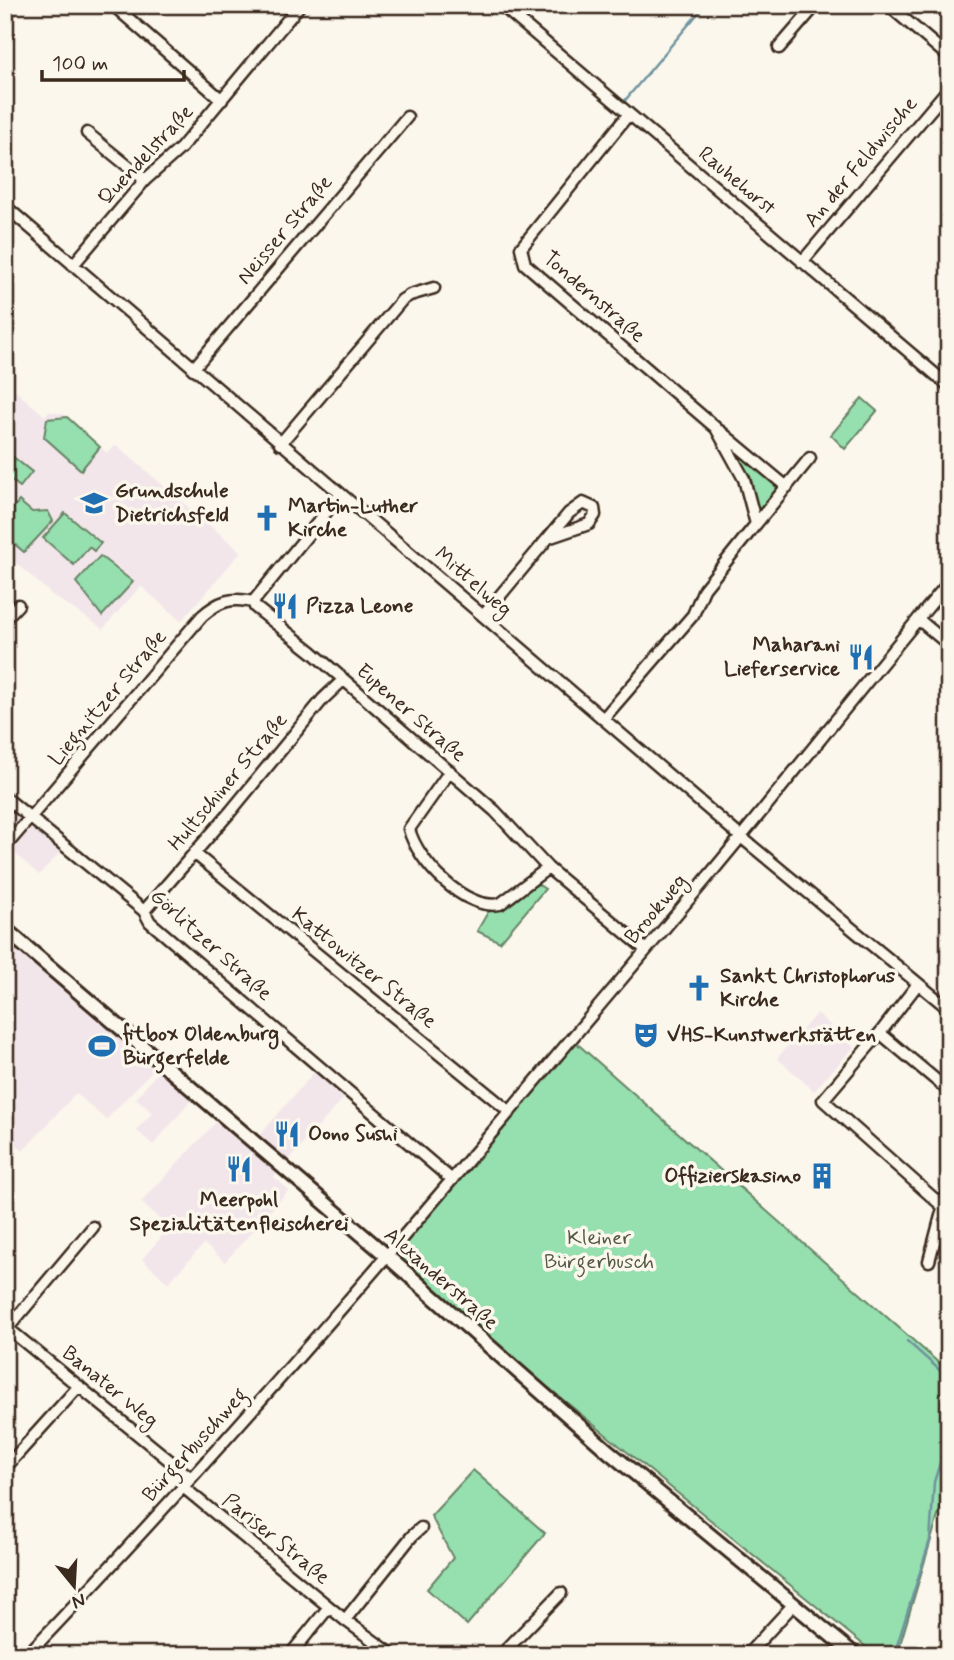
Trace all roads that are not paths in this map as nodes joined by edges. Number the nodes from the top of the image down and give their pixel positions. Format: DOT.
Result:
graph roads {
  1 [pos="113,5"];
  2 [pos="300,5"];
  3 [pos="502,5"];
  4 [pos="816,5"];
  5 [pos="888,5"];
  6 [pos="779,48"];
  7 [pos="949,57"];
  8 [pos="949,88"];
  9 [pos="222,100"];
  10 [pos="628,115"];
  11 [pos="407,117"];
  12 [pos="87,133"];
  13 [pos="145,180"];
  14 [pos="5,206"];
  15 [pos="802,262"];
  16 [pos="73,265"];
  17 [pos="434,288"];
  18 [pos="193,369"];
  19 [pos="949,386"];
  20 [pos="716,428"];
  21 [pos="280,444"];
  22 [pos="810,458"];
  23 [pos="787,487"];
  24 [pos="341,494"];
  25 [pos="756,524"];
  26 [pos="551,537"];
  27 [pos="949,582"];
  28 [pos="253,602"];
  29 [pos="18,605"];
  30 [pos="483,616"];
  31 [pos="918,619"];
  32 [pos="5,620"];
  33 [pos="949,645"];
  34 [pos="343,680"];
  35 [pos="603,719"];
  36 [pos="450,771"];
  37 [pos="5,797"];
  38 [pos="31,819"];
  39 [pos="741,837"];
  40 [pos="5,847"];
  41 [pos="194,853"];
  42 [pos="548,868"];
  43 [pos="144,911"];
  44 [pos="5,929"];
  45 [pos="16,938"];
  46 [pos="5,950"];
  47 [pos="646,950"];
  48 [pos="917,985"];
  49 [pos="949,1009"];
  50 [pos="880,1033"];
  51 [pos="949,1091"];
  52 [pos="510,1112"];
  53 [pos="452,1180"];
  54 [pos="949,1186"];
  55 [pos="946,1209"];
  56 [pos="93,1227"];
  57 [pos="387,1256"];
  58 [pos="929,1261"];
  59 [pos="7,1327"];
  60 [pos="79,1386"];
  61 [pos="5,1468"];
  62 [pos="191,1478"];
  63 [pos="183,1487"];
  64 [pos="421,1528"];
  65 [pos="561,1593"];
  66 [pos="794,1604"];
  67 [pos="329,1607"];
  68 [pos="345,1620"];
  69 [pos="27,1655"];
  70 [pos="290,1655"];
  71 [pos="393,1655"];
  72 [pos="500,1655"];
  73 [pos="747,1655"];
  74 [pos="855,1655"];
  1 -- 9 [label="street"];
  2 -- 9 [label="street, Quendelstraße"];
  3 -- 10 [label="street, Rauhehorst"];
  4 -- 6 [label="street"];
  5 -- 7 [label="street"];
  8 -- 15 [label="street, An der Feldwische"];
  9 -- 13 [label="street, Quendelstraße"];
  10 -- 15 [label="street, Rauhehorst"];
  10 -- 20 [label="street, Tondernstraße"];
  11 -- 18 [label="street, Neisser Straße"];
  12 -- 13 [label="street"];
  13 -- 16 [label="street, Quendelstraße"];
  14 -- 16 [label="street, Mittelweg"];
  15 -- 19 [label="street, Rauhehorst"];
  16 -- 18 [label="street, Mittelweg"];
  17 -- 21 [label="street"];
  18 -- 21 [label="street, Mittelweg"];
  20 -- 23 [label="street, Tondernstraße"];
  20 -- 25 [label="street, Tondernstraße"];
  21 -- 24 [label="street, Mittelweg"];
  22 -- 23 [label="street"];
  23 -- 25 [label="street"];
  24 -- 28 [label="street"];
  24 -- 30 [label="street, Mittelweg"];
  25 -- 35 [label="street"];
  26 -- 30 [label="street"];
  27 -- 31 [label="street, Brookweg"];
  28 -- 34 [label="street, Eupener Straße"];
  28 -- 38 [label="street, Liegnitzer Straße"];
  29 -- 32 [label="street"];
  30 -- 35 [label="street, Mittelweg"];
  31 -- 33 [label="street"];
  31 -- 39 [label="street, Brookweg"];
  34 -- 36 [label="street, Eupener Straße"];
  34 -- 41 [label="street, Hultschiner Straße"];
  35 -- 39 [label="street, Mittelweg"];
  36 -- 42 [label="street, Eupener Straße"];
  36 -- 42 [label="street"];
  37 -- 38 [label="street, Görlitzer Straße"];
  38 -- 40 [label="street, Liegnitzer Straße"];
  38 -- 43 [label="street, Görlitzer Straße"];
  39 -- 47 [label="street, Brookweg"];
  39 -- 48 [label="street, Mittelweg"];
  41 -- 43 [label="street, Hultschiner Straße"];
  41 -- 52 [label="street, Kattowitzer Straße"];
  42 -- 47 [label="street, Eupener Straße"];
  43 -- 53 [label="street, Görlitzer Straße"];
  44 -- 45 [label="main road, Alexanderstraße"];
  45 -- 46 [label="street"];
  45 -- 57 [label="main road, Alexanderstraße"];
  47 -- 52 [label="street, Brookweg"];
  48 -- 49 [label="street, Mittelweg"];
  48 -- 50 [label="street"];
  50 -- 51 [label="street"];
  50 -- 55 [label="street"];
  52 -- 53 [label="street, Brookweg"];
  53 -- 57 [label="street, Brookweg"];
  54 -- 55 [label="street"];
  55 -- 58 [label="street"];
  56 -- 59 [label="street"];
  57 -- 62 [label="street, Bürgerbuschweg"];
  57 -- 66 [label="main road, Alexanderstraße"];
  59 -- 60 [label="street, Banater Weg"];
  60 -- 61 [label="street"];
  60 -- 62 [label="street, Banater Weg"];
  62 -- 63 [label="street, Bürgerbuschweg"];
  63 -- 67 [label="street, Pariser Straße"];
  63 -- 69 [label="street, Bürgerbuschweg"];
  64 -- 68 [label="street"];
  65 -- 72 [label="street"];
  66 -- 73 [label="street"];
  66 -- 74 [label="main road, Alexanderstraße"];
  67 -- 68 [label="street, Pariser Straße"];
  67 -- 70 [label="street"];
  68 -- 71 [label="street, Pariser Straße"];
}
